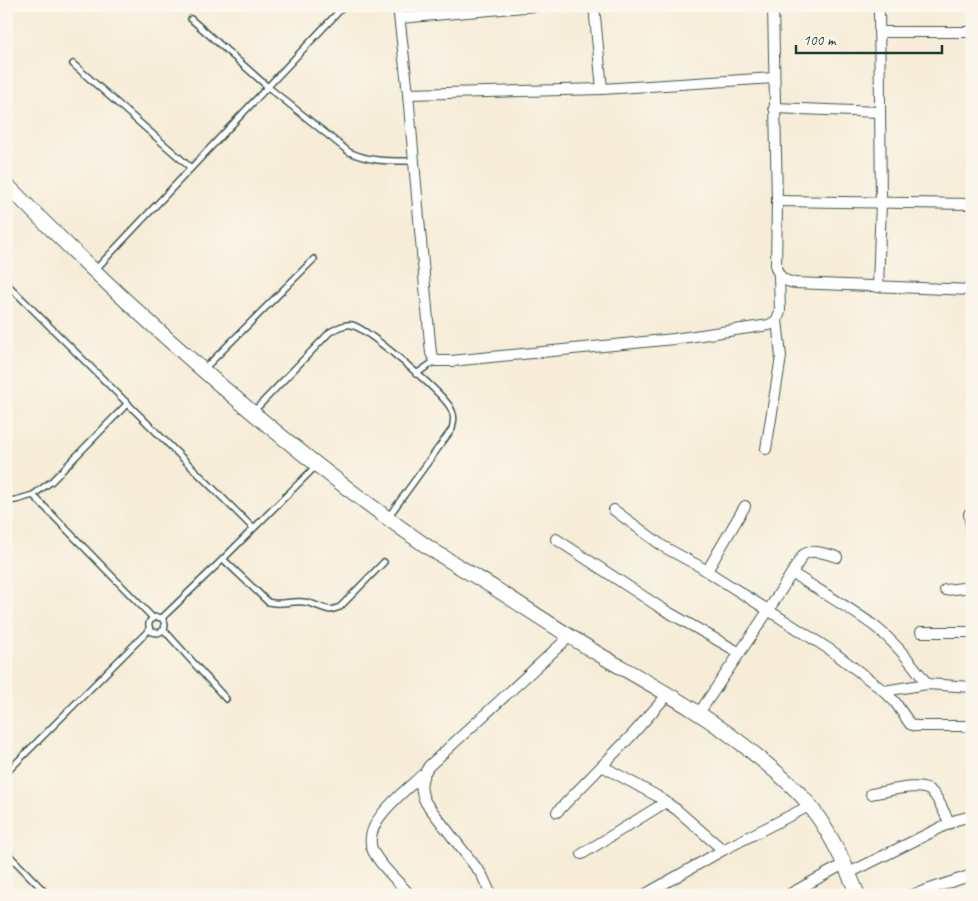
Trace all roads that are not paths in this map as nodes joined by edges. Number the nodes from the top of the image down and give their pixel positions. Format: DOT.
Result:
graph roads {
  1 [pos="344,6"];
  2 [pos="398,6"];
  3 [pos="535,6"];
  4 [pos="594,6"];
  5 [pos="773,6"];
  6 [pos="879,6"];
  7 [pos="400,18"];
  8 [pos="191,20"];
  9 [pos="879,32"];
  10 [pos="972,32"];
  11 [pos="72,64"];
  12 [pos="774,78"];
  13 [pos="268,88"];
  14 [pos="602,89"];
  15 [pos="408,94"];
  16 [pos="774,108"];
  17 [pos="880,112"];
  18 [pos="413,161"];
  19 [pos="191,168"];
  20 [pos="6,184"];
  21 [pos="777,201"];
  22 [pos="881,202"];
  23 [pos="972,204"];
  24 [pos="314,259"];
  25 [pos="94,270"];
  26 [pos="779,276"];
  27 [pos="6,282"];
  28 [pos="878,286"];
  29 [pos="972,290"];
  30 [pos="777,320"];
  31 [pos="435,361"];
  32 [pos="203,370"];
  33 [pos="416,374"];
  34 [pos="128,403"];
  35 [pos="252,412"];
  36 [pos="766,449"];
  37 [pos="317,465"];
  38 [pos="33,495"];
  39 [pos="6,500"];
  40 [pos="745,506"];
  41 [pos="614,510"];
  42 [pos="969,514"];
  43 [pos="388,518"];
  44 [pos="253,528"];
  45 [pos="972,531"];
  46 [pos="556,539"];
  47 [pos="838,556"];
  48 [pos="223,559"];
  49 [pos="384,562"];
  50 [pos="707,571"];
  51 [pos="792,573"];
  52 [pos="972,587"];
  53 [pos="945,590"];
  54 [pos="768,611"];
  55 [pos="153,618"];
  56 [pos="162,618"];
  57 [pos="150,630"];
  58 [pos="164,630"];
  59 [pos="921,632"];
  60 [pos="972,632"];
  61 [pos="570,636"];
  62 [pos="740,653"];
  63 [pos="927,684"];
  64 [pos="972,687"];
  65 [pos="884,691"];
  66 [pos="668,694"];
  67 [pos="226,699"];
  68 [pos="699,713"];
  69 [pos="972,726"];
  70 [pos="602,766"];
  71 [pos="6,773"];
  72 [pos="424,773"];
  73 [pos="871,794"];
  74 [pos="666,802"];
  75 [pos="809,806"];
  76 [pos="557,812"];
  77 [pos="972,816"];
  78 [pos="950,823"];
  79 [pos="723,850"];
  80 [pos="6,852"];
  81 [pos="582,854"];
  82 [pos="847,869"];
  83 [pos="972,875"];
  84 [pos="48,895"];
  85 [pos="410,895"];
  86 [pos="490,895"];
  87 [pos="644,895"];
  88 [pos="788,895"];
  89 [pos="858,895"];
  90 [pos="912,895"];
  1 -- 13 [label="lane"];
  2 -- 7 [label="street"];
  3 -- 7 [label="street"];
  4 -- 14 [label="street"];
  5 -- 12 [label="street"];
  6 -- 9 [label="street"];
  7 -- 15 [label="street"];
  8 -- 13 [label="lane"];
  9 -- 10 [label="street"];
  9 -- 17 [label="street"];
  11 -- 19 [label="lane"];
  12 -- 14 [label="street"];
  12 -- 16 [label="street"];
  13 -- 18 [label="lane"];
  13 -- 19 [label="lane"];
  14 -- 15 [label="street"];
  15 -- 18 [label="street"];
  16 -- 17 [label="street"];
  16 -- 21 [label="street"];
  17 -- 22 [label="street"];
  18 -- 31 [label="street"];
  19 -- 25 [label="lane"];
  20 -- 25 [label="street"];
  21 -- 22 [label="street"];
  21 -- 26 [label="street"];
  22 -- 23 [label="street"];
  22 -- 28 [label="street"];
  24 -- 32 [label="lane"];
  25 -- 32 [label="street"];
  26 -- 28 [label="street"];
  26 -- 30 [label="street"];
  27 -- 34 [label="lane"];
  28 -- 29 [label="street"];
  30 -- 31 [label="street"];
  30 -- 36 [label="street"];
  31 -- 33 [label="lane"];
  32 -- 35 [label="street"];
  33 -- 35 [label="lane"];
  33 -- 43 [label="lane"];
  34 -- 38 [label="lane"];
  34 -- 44 [label="lane"];
  35 -- 37 [label="street"];
  37 -- 43 [label="street"];
  37 -- 44 [label="lane"];
  38 -- 39 [label="lane"];
  38 -- 55 [label="lane"];
  40 -- 50 [label="street"];
  41 -- 50 [label="street"];
  42 -- 45 [label="street"];
  43 -- 61 [label="street"];
  44 -- 48 [label="lane"];
  46 -- 62 [label="street"];
  47 -- 51 [label="street"];
  48 -- 49 [label="lane"];
  48 -- 56 [label="lane"];
  50 -- 54 [label="street"];
  51 -- 54 [label="street"];
  51 -- 63 [label="street"];
  52 -- 53 [label="street"];
  54 -- 62 [label="street"];
  54 -- 65 [label="street"];
  55 -- 56 [label="lane"];
  55 -- 57 [label="lane"];
  56 -- 58 [label="lane"];
  57 -- 58 [label="lane"];
  57 -- 71 [label="lane"];
  58 -- 67 [label="lane"];
  59 -- 60 [label="street"];
  61 -- 66 [label="street"];
  61 -- 72 [label="street"];
  62 -- 68 [label="street"];
  63 -- 64 [label="street"];
  63 -- 65 [label="street"];
  65 -- 69 [label="street"];
  66 -- 68 [label="street"];
  66 -- 70 [label="street"];
  68 -- 75 [label="street"];
  70 -- 74 [label="street"];
  70 -- 76 [label="street"];
  72 -- 85 [label="street"];
  72 -- 86 [label="street"];
  73 -- 78 [label="street"];
  74 -- 79 [label="street"];
  74 -- 81 [label="street"];
  75 -- 79 [label="street"];
  75 -- 82 [label="street"];
  77 -- 78 [label="street"];
  78 -- 82 [label="street"];
  79 -- 87 [label="street"];
  80 -- 84 [label="lane"];
  82 -- 88 [label="street"];
  82 -- 89 [label="street"];
  83 -- 90 [label="street"];
}
